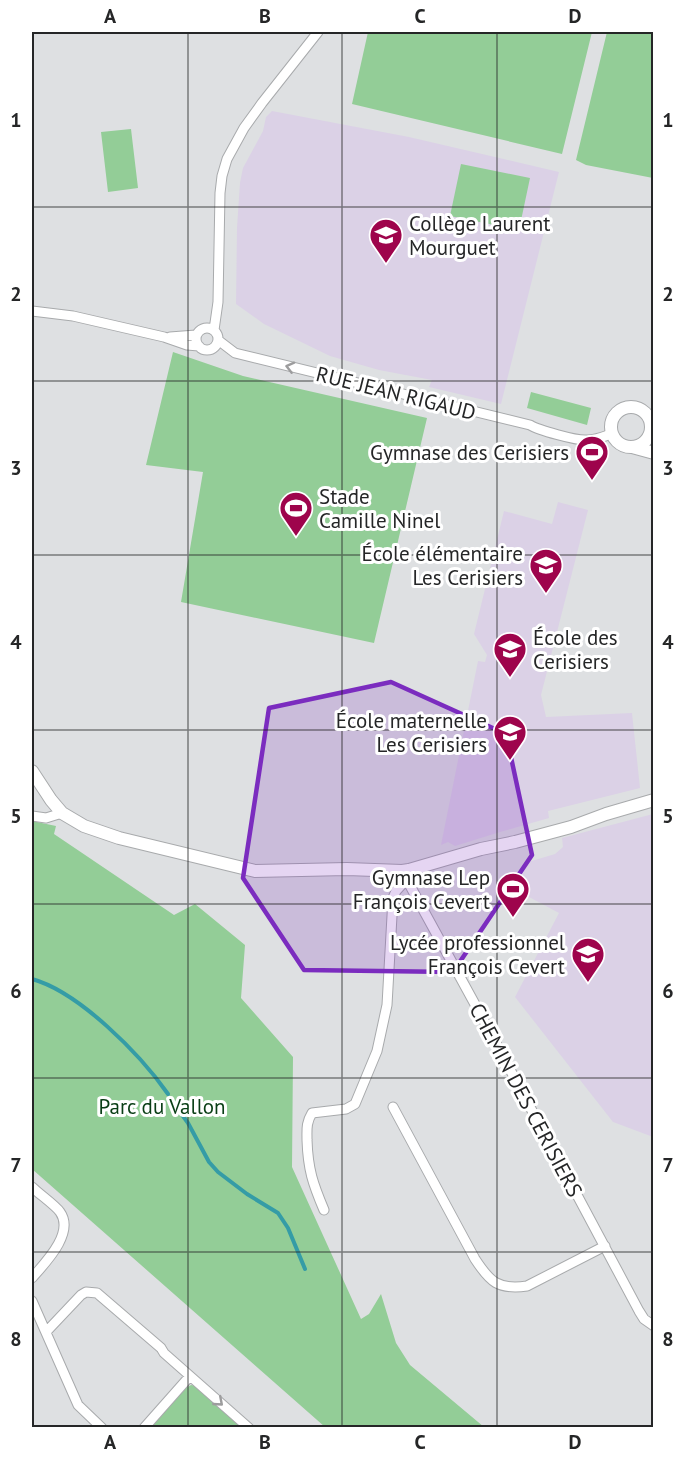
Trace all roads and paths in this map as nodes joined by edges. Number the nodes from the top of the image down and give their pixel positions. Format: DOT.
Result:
graph roads {
  1 [pos="318,32"];
  2 [pos="218,302"];
  3 [pos="32,311"];
  4 [pos="214,330"];
  5 [pos="198,332"];
  6 [pos="164,337"];
  7 [pos="218,340"];
  8 [pos="199,346"];
  9 [pos="611,434"];
  10 [pos="652,438"];
  11 [pos="632,447"];
  12 [pos="654,453"];
  13 [pos="32,771"];
  14 [pos="654,800"];
  15 [pos="62,813"];
  16 [pos="32,816"];
  17 [pos="404,876"];
  18 [pos="393,1107"];
  19 [pos="32,1187"];
  20 [pos="324,1210"];
  21 [pos="604,1246"];
  22 [pos="32,1278"];
  23 [pos="32,1301"];
  24 [pos="654,1326"];
  25 [pos="46,1332"];
  26 [pos="190,1376"];
  27 [pos="102,1428"];
  28 [pos="144,1428"];
  29 [pos="249,1428"];
  1 -- 2 [label="street"];
  2 -- 4 [label="street"];
  2 -- 5 [label="street"];
  3 -- 6 [label="street"];
  4 -- 5 [label="street"];
  4 -- 7 [label="street"];
  5 -- 6 [label="street"];
  5 -- 8 [label="street"];
  6 -- 8 [label="street"];
  7 -- 8 [label="street"];
  9 -- 7 [label="street, RUE JEAN RIGAUD, one-way"];
  9 -- 10 [label="street"];
  9 -- 11 [label="street"];
  10 -- 11 [label="street"];
  11 -- 12 [label="street"];
  13 -- 15 [label="street"];
  14 -- 17 [label="street"];
  15 -- 16 [label="street"];
  15 -- 17 [label="street"];
  17 -- 20 [label="street"];
  17 -- 21 [label="street, CHEMIN DES CERISIERS"];
  18 -- 21 [label="street"];
  19 -- 22 [label="street"];
  21 -- 24 [label="street, CHEMIN DES CERISIERS"];
  23 -- 25 [label="street"];
  25 -- 26 [label="street"];
  25 -- 27 [label="street"];
  26 -- 28 [label="street"];
  26 -- 29 [label="street, one-way"];
}
